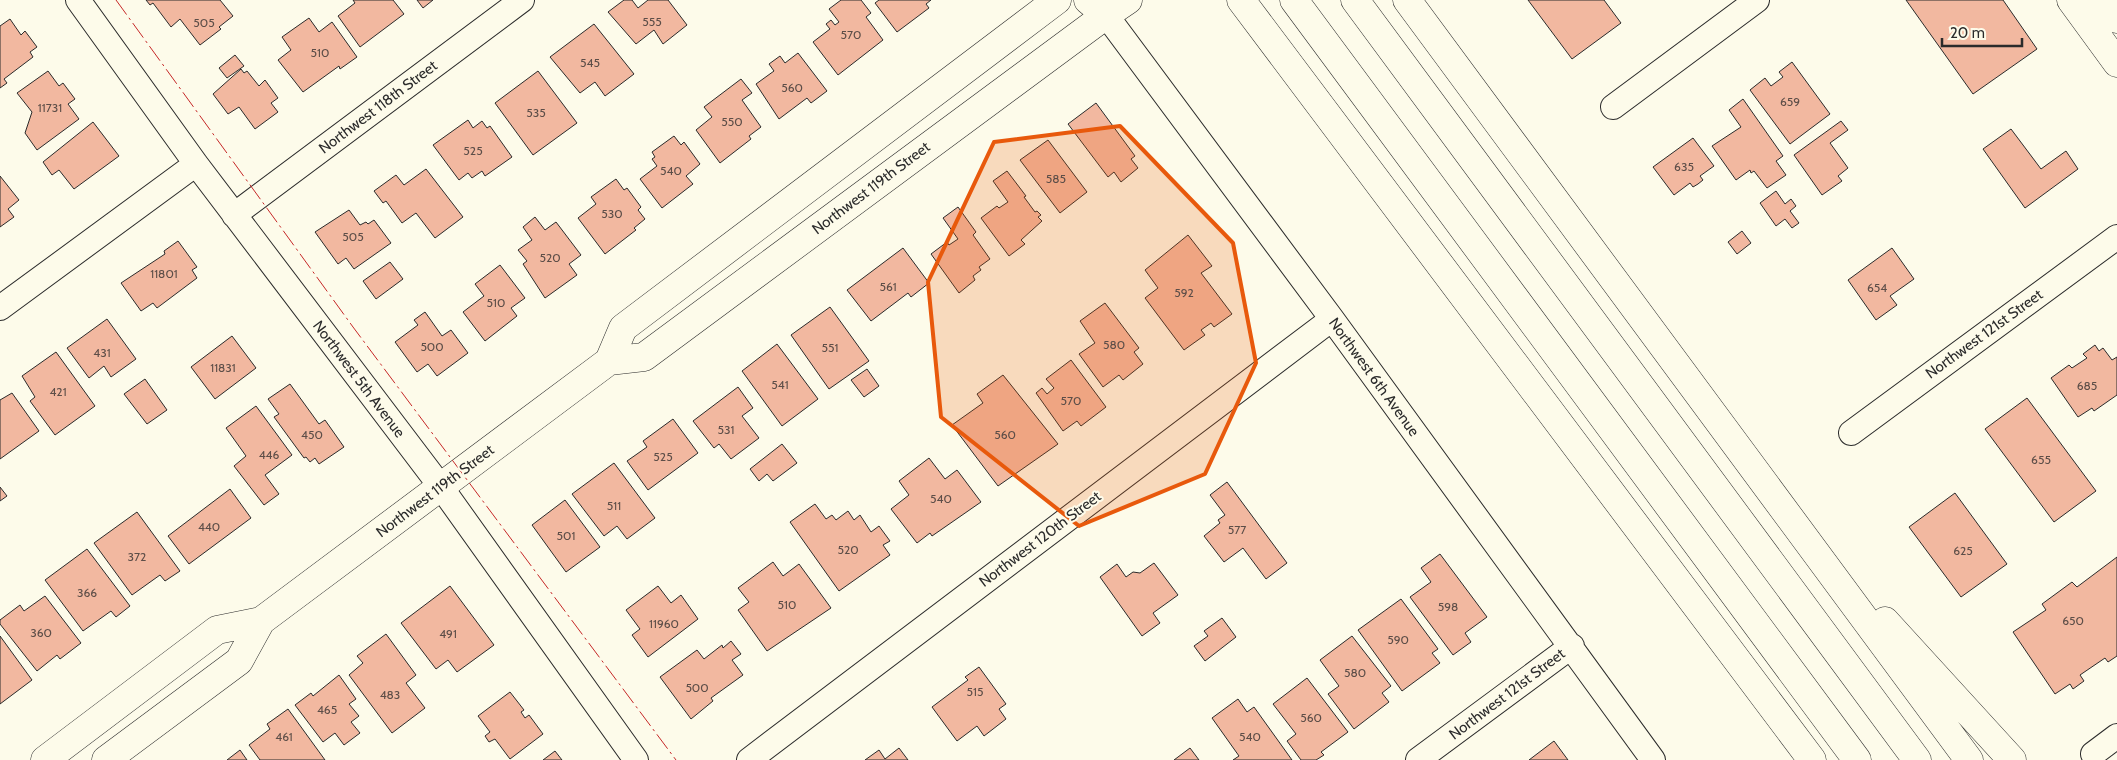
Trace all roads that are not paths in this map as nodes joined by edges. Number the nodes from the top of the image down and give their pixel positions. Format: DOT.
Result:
graph roads {
  1 [pos="78,0"];
  2 [pos="522,0"];
  3 [pos="1057,0"];
  4 [pos="1128,0"];
  5 [pos="1241,0"];
  6 [pos="1355,0"];
  7 [pos="1407,0"];
  8 [pos="1757,0"];
  9 [pos="2071,0"];
  10 [pos="2099,0"];
  11 [pos="1295,2"];
  12 [pos="1097,8"];
  13 [pos="2117,19"];
  14 [pos="2117,63"];
  15 [pos="1613,107"];
  16 [pos="196,164"];
  17 [pos="234,215"];
  18 [pos="2117,237"];
  19 [pos="0,308"];
  20 [pos="1332,319"];
  21 [pos="609,361"];
  22 [pos="1852,433"];
  23 [pos="441,487"];
  24 [pos="1783,509"];
  25 [pos="261,621"];
  26 [pos="1572,646"];
  27 [pos="2117,736"];
  28 [pos="2093,754"];
  29 [pos="1810,759"];
  30 [pos="45,760"];
  31 [pos="106,760"];
  32 [pos="636,760"];
  33 [pos="748,760"];
  34 [pos="1418,760"];
  35 [pos="1653,760"];
  36 [pos="1857,760"];
  37 [pos="1917,760"];
  38 [pos="1969,760"];
  39 [pos="2012,760"];
  1 -- 16 [label="street, Northwest 5th Avenue"];
  2 -- 17 [label="street, Northwest 118th Street"];
  3 -- 21 [label="main road"];
  4 -- 12 [label="main road, Northwest 119th Street"];
  5 -- 29 [label="main road"];
  6 -- 37 [label="main road"];
  7 -- 24 [label="main road"];
  8 -- 15 [label="street"];
  9 -- 14 [label="main road"];
  10 -- 13 [label="main road"];
  11 -- 36 [label="main road"];
  12 -- 20 [label="street, Northwest 6th Avenue"];
  12 -- 21 [label="main road, Northwest 119th Street"];
  16 -- 17 [label="street, Northwest 5th Avenue"];
  16 -- 19 [label="street"];
  17 -- 23 [label="street, Northwest 5th Avenue"];
  18 -- 22 [label="street, Northwest 121st Street"];
  20 -- 26 [label="street, Northwest 6th Avenue"];
  20 -- 33 [label="street, Northwest 120th Street"];
  21 -- 23 [label="main road, Northwest 119th Street"];
  23 -- 25 [label="main road, Northwest 119th Street"];
  23 -- 32 [label="street, Northwest 5th Avenue"];
  24 -- 38 [label="main road"];
  24 -- 39 [label="main road"];
  25 -- 30 [label="main road, Northwest 119th Street"];
  25 -- 31 [label="main road, Northwest 119th Street"];
  26 -- 34 [label="street, Northwest 121st Street"];
  26 -- 35 [label="street, Northwest 6th Avenue"];
  27 -- 28 [label="street"];
}
